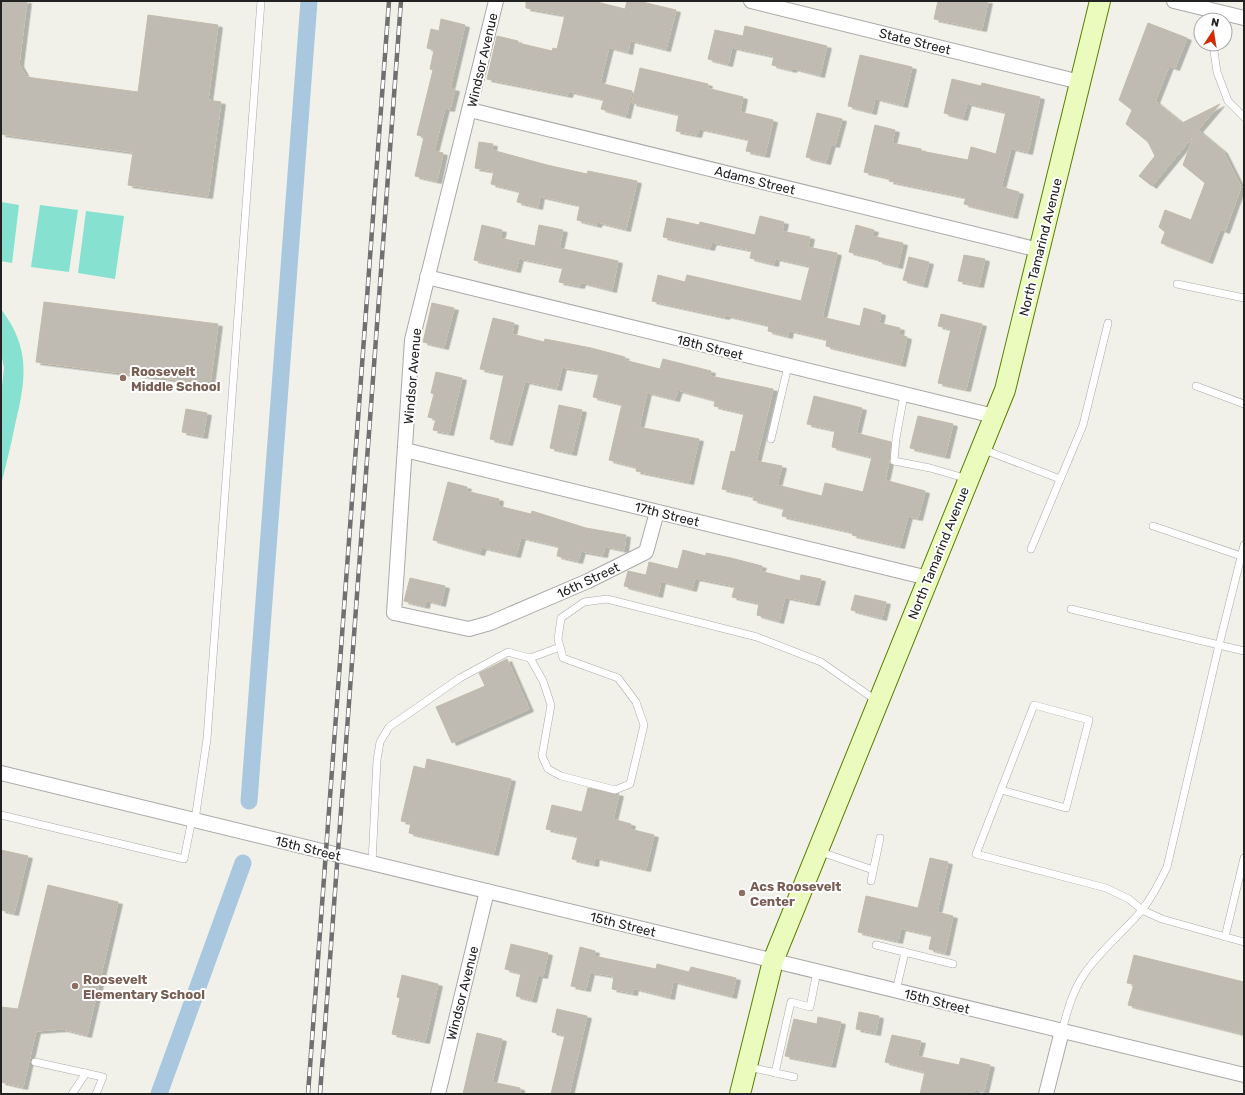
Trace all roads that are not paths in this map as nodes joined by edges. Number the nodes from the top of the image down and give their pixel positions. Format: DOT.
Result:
graph roads {
  1 [pos="261,1"];
  2 [pos="496,1"];
  3 [pos="751,1"];
  4 [pos="1100,1"];
  5 [pos="1174,1"];
  6 [pos="1205,12"];
  7 [pos="1233,17"];
  8 [pos="1244,18"];
  9 [pos="1214,52"];
  10 [pos="1080,82"];
  11 [pos="470,110"];
  12 [pos="1244,118"];
  13 [pos="1039,250"];
  14 [pos="427,277"];
  15 [pos="1176,284"];
  16 [pos="1244,298"];
  17 [pos="1108,323"];
  18 [pos="788,366"];
  19 [pos="1196,386"];
  20 [pos="904,394"];
  21 [pos="1244,404"];
  22 [pos="994,416"];
  23 [pos="771,439"];
  24 [pos="981,449"];
  25 [pos="405,450"];
  26 [pos="968,479"];
  27 [pos="1060,479"];
  28 [pos="657,512"];
  29 [pos="1153,526"];
  30 [pos="1244,545"];
  31 [pos="1031,548"];
  32 [pos="1243,557"];
  33 [pos="928,578"];
  34 [pos="1071,609"];
  35 [pos="490,623"];
  36 [pos="1219,645"];
  37 [pos="560,647"];
  38 [pos="1244,651"];
  39 [pos="530,658"];
  40 [pos="878,701"];
  41 [pos="1,774"];
  42 [pos="1001,790"];
  43 [pos="1,815"];
  44 [pos="194,819"];
  45 [pos="880,838"];
  46 [pos="817,851"];
  47 [pos="1244,858"];
  48 [pos="372,863"];
  49 [pos="873,870"];
  50 [pos="871,881"];
  51 [pos="487,891"];
  52 [pos="1142,910"];
  53 [pos="1225,937"];
  54 [pos="1244,942"];
  55 [pos="876,945"];
  56 [pos="905,952"];
  57 [pos="773,961"];
  58 [pos="952,964"];
  59 [pos="817,971"];
  60 [pos="896,991"];
  61 [pos="1062,1031"];
  62 [pos="35,1062"];
  63 [pos="747,1067"];
  64 [pos="86,1073"];
  65 [pos="775,1073"];
  66 [pos="1244,1075"];
  67 [pos="794,1077"];
  68 [pos="72,1094"];
  69 [pos="96,1094"];
  70 [pos="438,1094"];
  71 [pos="740,1094"];
  72 [pos="1046,1094"];
  1 -- 44 [label="lane"];
  2 -- 11 [label="street, Windsor Avenue"];
  3 -- 10 [label="street, State Street"];
  4 -- 10 [label="street, North Tamarind Avenue"];
  5 -- 6 [label="street"];
  7 -- 8 [label="street"];
  9 -- 12 [label="lane"];
  10 -- 13 [label="street, North Tamarind Avenue"];
  11 -- 13 [label="street, Adams Street"];
  11 -- 14 [label="street, Windsor Avenue"];
  13 -- 22 [label="street, North Tamarind Avenue"];
  14 -- 18 [label="street, 18th Street"];
  14 -- 25 [label="street, Windsor Avenue"];
  15 -- 16 [label="lane"];
  17 -- 27 [label="lane"];
  18 -- 20 [label="street, 18th Street"];
  18 -- 23 [label="lane"];
  19 -- 21 [label="lane"];
  20 -- 22 [label="street, 18th Street"];
  20 -- 26 [label="lane"];
  22 -- 24 [label="street, North Tamarind Avenue"];
  24 -- 26 [label="street, North Tamarind Avenue"];
  24 -- 27 [label="lane"];
  25 -- 28 [label="street, 17th Street"];
  25 -- 35 [label="street, Windsor Avenue"];
  26 -- 33 [label="street, North Tamarind Avenue"];
  27 -- 31 [label="lane"];
  28 -- 33 [label="street, 17th Street"];
  28 -- 35 [label="street, 16th Street"];
  29 -- 32 [label="lane"];
  30 -- 32 [label="lane"];
  32 -- 36 [label="lane"];
  33 -- 40 [label="street, North Tamarind Avenue"];
  34 -- 36 [label="lane"];
  36 -- 38 [label="lane"];
  36 -- 52 [label="lane"];
  37 -- 39 [label="lane"];
  37 -- 39 [label="lane"];
  37 -- 40 [label="lane"];
  39 -- 48 [label="lane"];
  40 -- 46 [label="street, North Tamarind Avenue"];
  41 -- 44 [label="street, 15th Street"];
  42 -- 42 [label="lane"];
  42 -- 52 [label="lane"];
  43 -- 44 [label="lane"];
  44 -- 48 [label="street, 15th Street"];
  45 -- 49 [label="lane"];
  46 -- 49 [label="lane"];
  46 -- 57 [label="street, North Tamarind Avenue"];
  47 -- 53 [label="lane"];
  48 -- 51 [label="street, 15th Street"];
  49 -- 50 [label="lane"];
  51 -- 57 [label="street, 15th Street"];
  51 -- 70 [label="street, Windsor Avenue"];
  52 -- 53 [label="lane"];
  52 -- 61 [label="lane"];
  53 -- 54 [label="lane"];
  55 -- 56 [label="lane"];
  56 -- 58 [label="lane"];
  56 -- 60 [label="lane"];
  57 -- 59 [label="street, 15th Street"];
  57 -- 63 [label="street, North Tamarind Avenue"];
  59 -- 60 [label="street, 15th Street"];
  59 -- 65 [label="lane"];
  60 -- 61 [label="street, 15th Street"];
  61 -- 66 [label="street, 15th Street"];
  61 -- 72 [label="street"];
  62 -- 64 [label="lane"];
  63 -- 65 [label="lane"];
  63 -- 71 [label="street, North Tamarind Avenue"];
  64 -- 68 [label="lane"];
  64 -- 69 [label="lane"];
  65 -- 67 [label="lane"];
}
